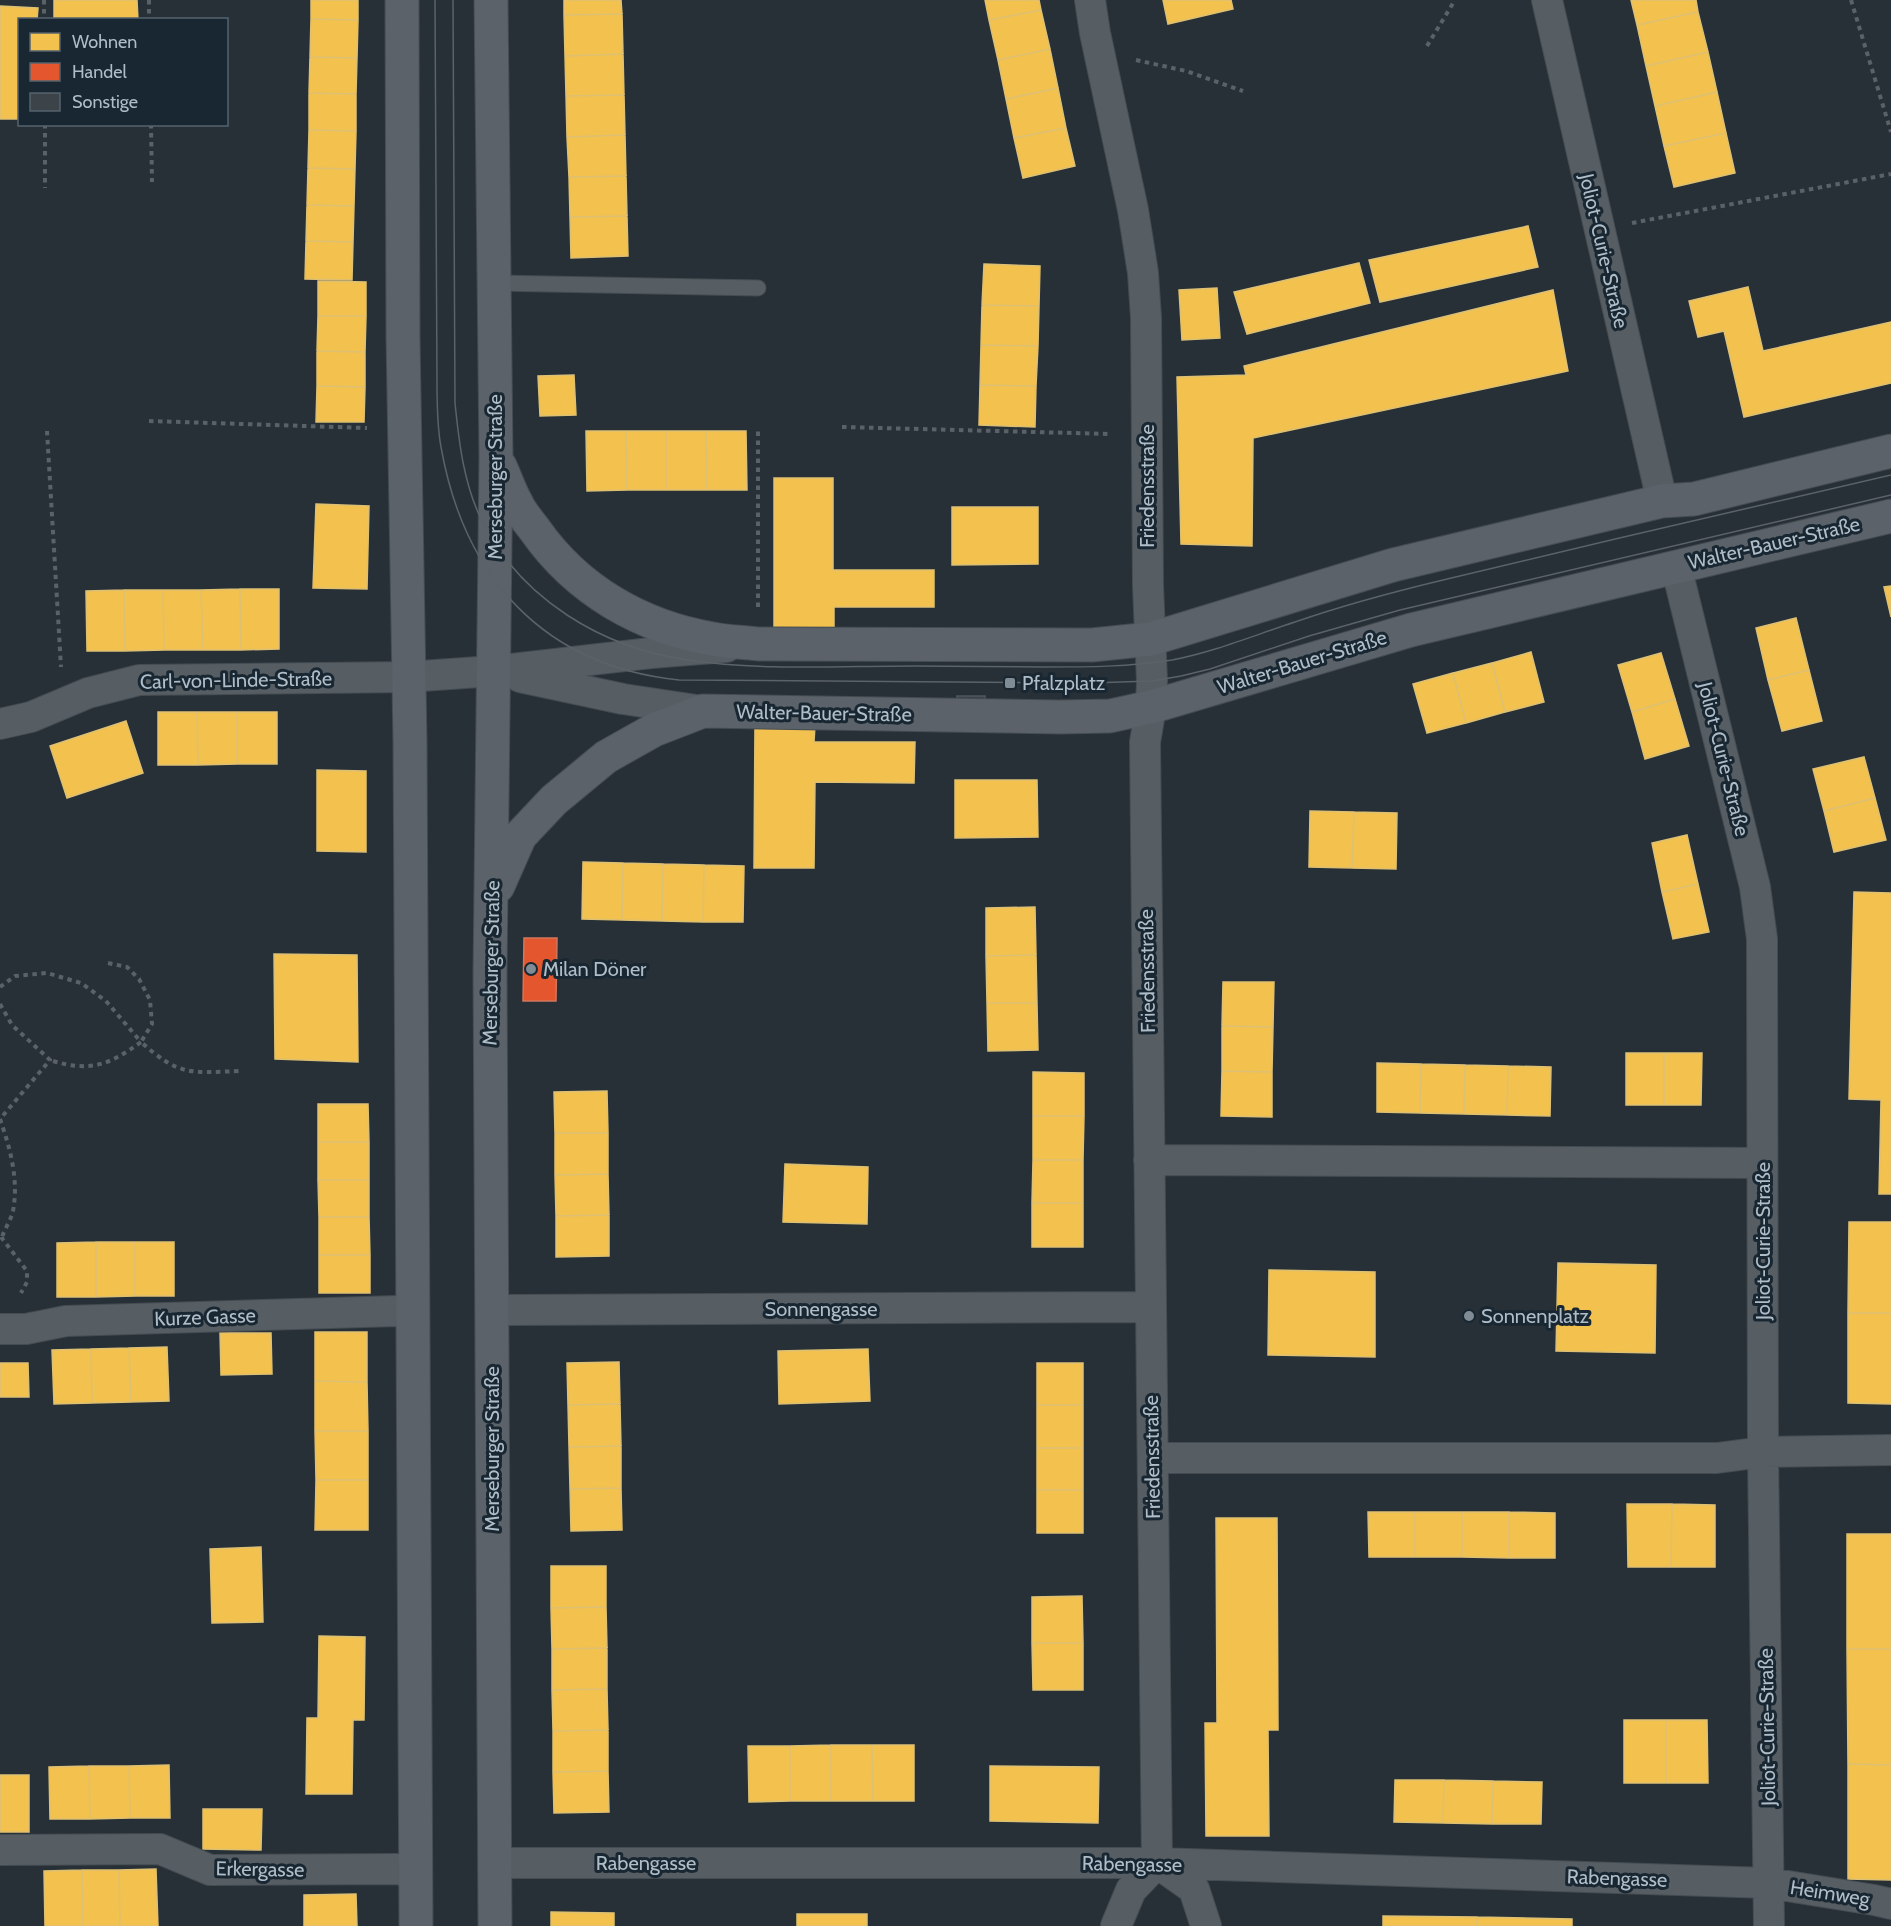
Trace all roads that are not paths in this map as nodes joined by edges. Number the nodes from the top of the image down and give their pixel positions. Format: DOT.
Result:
graph roads {
  1 [pos="402,0"];
  2 [pos="491,0"];
  3 [pos="1090,0"];
  4 [pos="1547,0"];
  5 [pos="494,283"];
  6 [pos="758,288"];
  7 [pos="1891,451"];
  8 [pos="496,457"];
  9 [pos="1662,501"];
  10 [pos="1891,516"];
  11 [pos="1676,566"];
  12 [pos="1150,639"];
  13 [pos="758,644"];
  14 [pos="493,671"];
  15 [pos="407,677"];
  16 [pos="1151,707"];
  17 [pos="703,711"];
  18 [pos="0,724"];
  19 [pos="492,898"];
  20 [pos="1149,1160"];
  21 [pos="1762,1163"];
  22 [pos="1150,1307"];
  23 [pos="491,1310"];
  24 [pos="411,1313"];
  25 [pos="0,1329"];
  26 [pos="1891,1450"];
  27 [pos="1763,1452"];
  28 [pos="1153,1458"];
  29 [pos="0,1850"];
  30 [pos="495,1863"];
  31 [pos="1157,1863"];
  32 [pos="416,1872"];
  33 [pos="1768,1883"];
  34 [pos="1891,1904"];
  35 [pos="416,1926"];
  36 [pos="495,1926"];
  37 [pos="1116,1926"];
  38 [pos="1206,1926"];
  39 [pos="1769,1926"];
  1 -- 15 [label="street"];
  2 -- 5 [label="street, Merseburger Straße"];
  3 -- 12 [label="street, Friedensstraße"];
  4 -- 9 [label="street, Joliot-Curie-Straße"];
  5 -- 6 [label="lane"];
  5 -- 8 [label="street, Merseburger Straße"];
  7 -- 9 [label="street"];
  8 -- 13 [label="street"];
  8 -- 14 [label="street, Merseburger Straße"];
  9 -- 12 [label="street"];
  10 -- 11 [label="street, Walter-Bauer-Straße"];
  11 -- 16 [label="street, Walter-Bauer-Straße"];
  11 -- 21 [label="street, Joliot-Curie-Straße"];
  12 -- 13 [label="street"];
  12 -- 16 [label="street, Friedensstraße"];
  13 -- 14 [label="street"];
  14 -- 15 [label="street"];
  14 -- 17 [label="street"];
  14 -- 19 [label="street, Merseburger Straße"];
  15 -- 18 [label="street, Carl-von-Linde-Straße"];
  15 -- 24 [label="street"];
  16 -- 17 [label="street, Walter-Bauer-Straße"];
  16 -- 20 [label="street, Friedensstraße"];
  17 -- 19 [label="street"];
  19 -- 23 [label="street, Merseburger Straße"];
  20 -- 21 [label="street"];
  20 -- 22 [label="street, Friedensstraße"];
  21 -- 27 [label="street, Joliot-Curie-Straße"];
  22 -- 23 [label="street, Sonnengasse"];
  22 -- 28 [label="street, Friedensstraße"];
  23 -- 30 [label="street, Merseburger Straße"];
  24 -- 25 [label="street, Kurze Gasse"];
  24 -- 32 [label="street"];
  26 -- 27 [label="street"];
  27 -- 28 [label="street"];
  27 -- 33 [label="street, Joliot-Curie-Straße"];
  28 -- 31 [label="street, Friedensstraße"];
  29 -- 32 [label="street, Erkergasse"];
  30 -- 31 [label="street, Rabengasse"];
  30 -- 36 [label="street, Merseburger Straße"];
  31 -- 33 [label="street, Rabengasse"];
  31 -- 37 [label="street"];
  31 -- 38 [label="street"];
  32 -- 35 [label="street"];
  33 -- 34 [label="street, Heimweg"];
  33 -- 39 [label="street, Joliot-Curie-Straße"];
}
